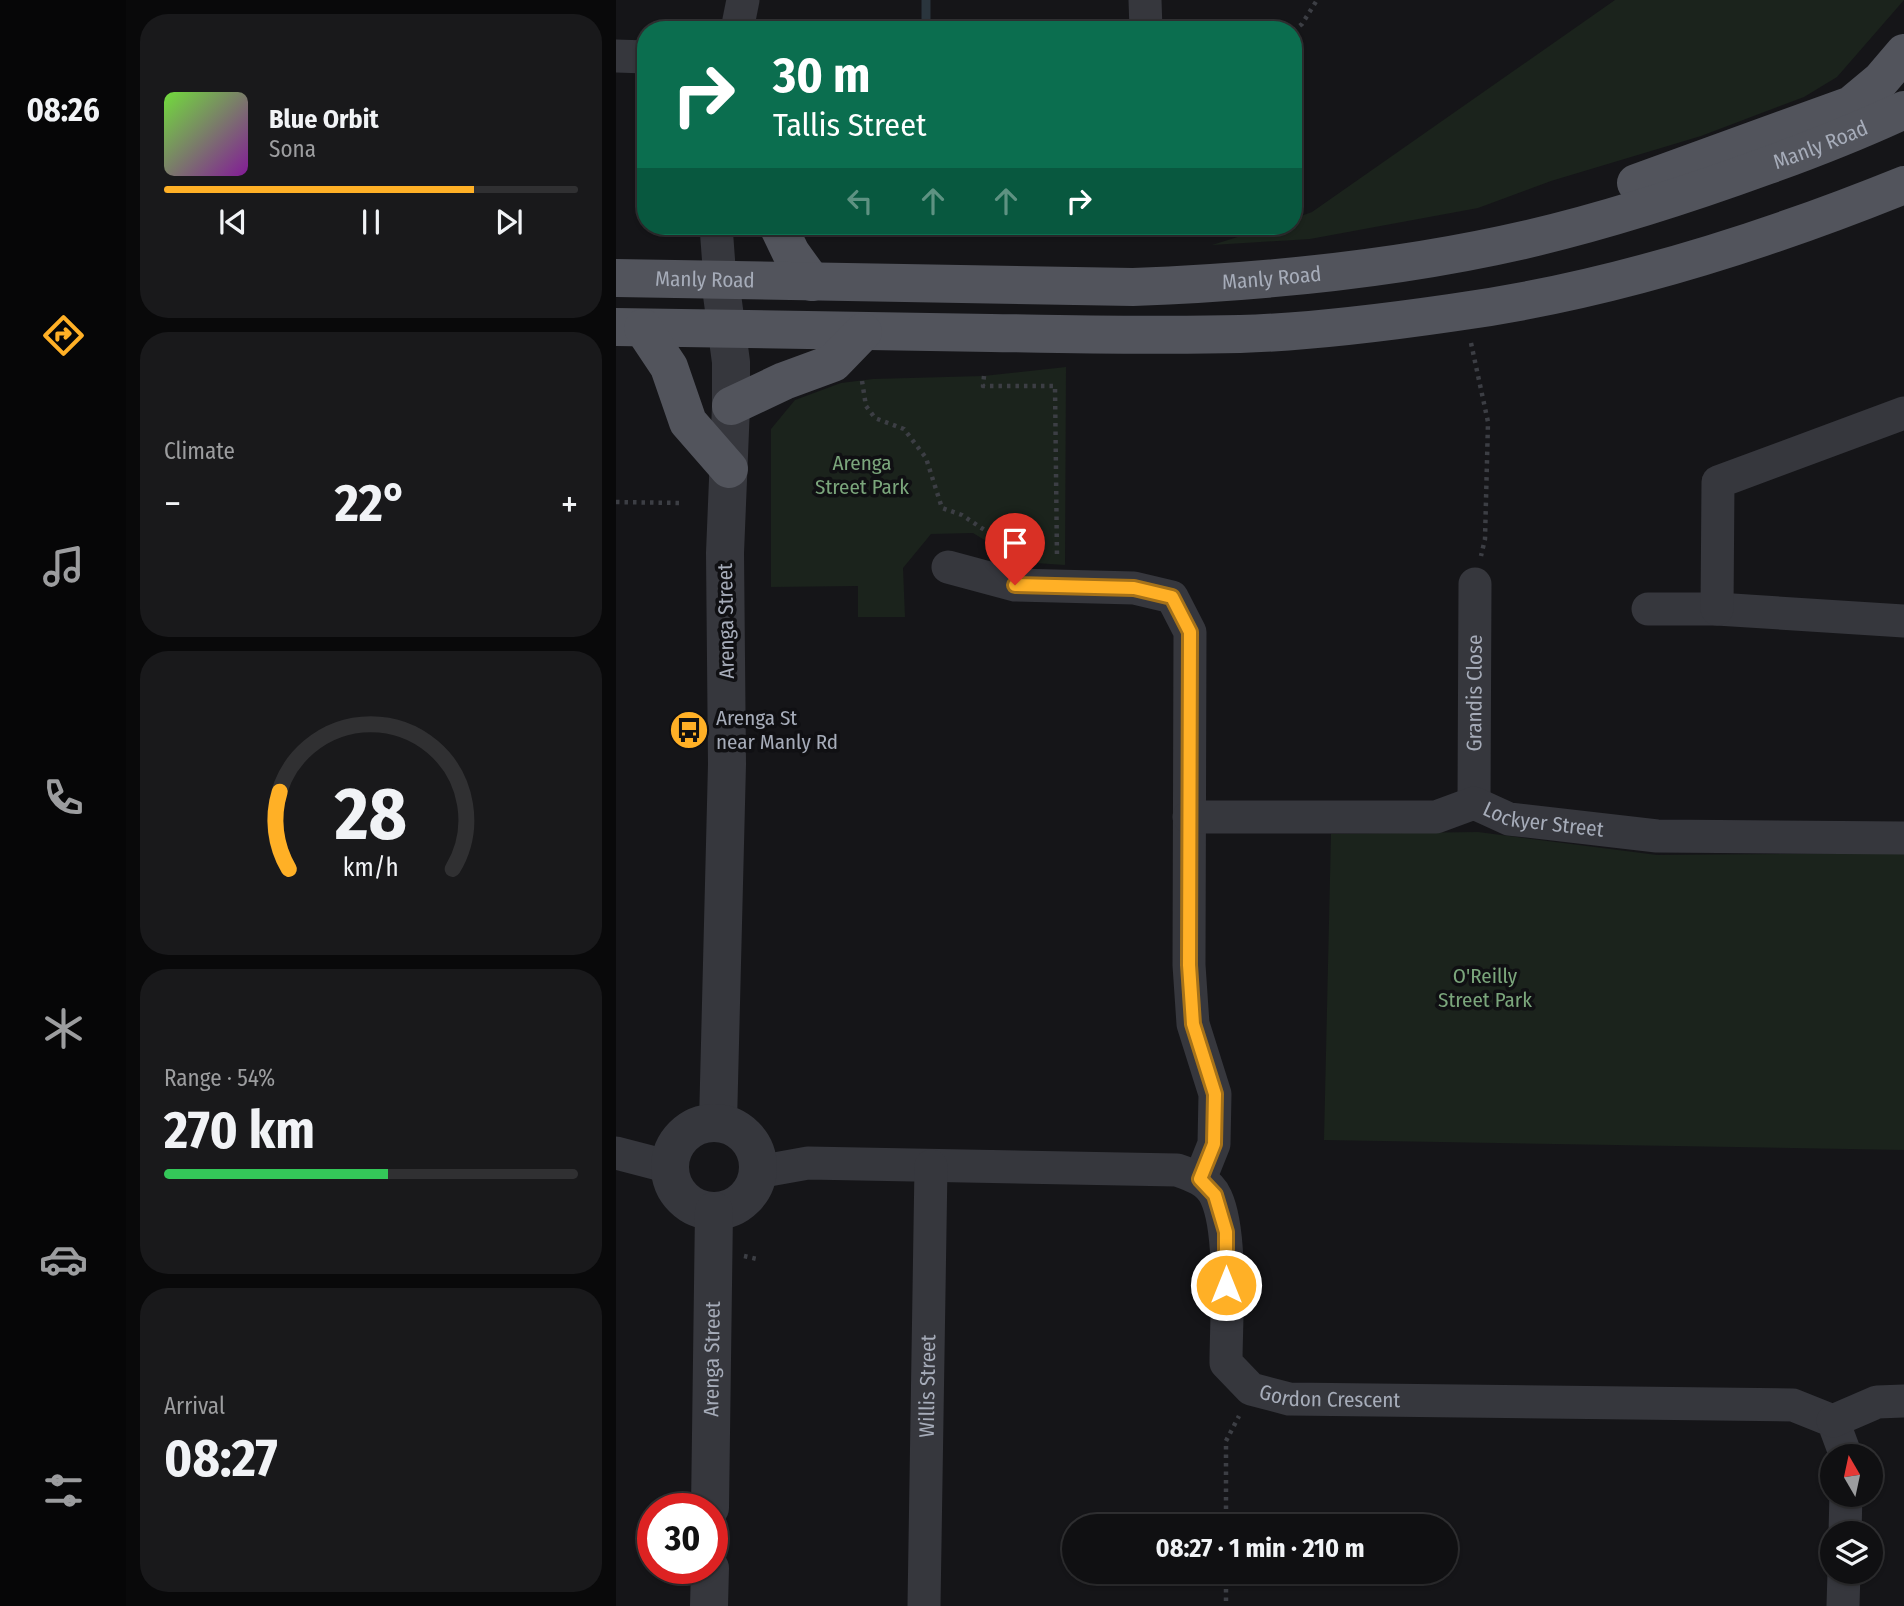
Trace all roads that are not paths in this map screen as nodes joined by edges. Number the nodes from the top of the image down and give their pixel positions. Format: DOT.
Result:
graph roads {
  1 [pos="743,0"];
  2 [pos="739,21"];
  3 [pos="1904,52"];
  4 [pos="616,56"];
  5 [pos="637,57"];
  6 [pos="1904,110"];
  7 [pos="1904,185"];
  8 [pos="1594,222"];
  9 [pos="717,235"];
  10 [pos="782,235"];
  11 [pos="616,278"];
  12 [pos="720,280"];
  13 [pos="812,282"];
  14 [pos="629,328"];
  15 [pos="727,328"];
  16 [pos="863,332"];
  17 [pos="731,406"];
  18 [pos="1904,413"];
  19 [pos="729,469"];
  20 [pos="948,567"];
  21 [pos="1475,584"];
  22 [pos="1648,609"];
  23 [pos="1717,609"];
  24 [pos="1904,621"];
  25 [pos="1474,803"];
  26 [pos="1189,817"];
  27 [pos="1904,838"];
  28 [pos="718,1123"];
  29 [pos="616,1153"];
  30 [pos="931,1166"];
  31 [pos="670,1167"];
  32 [pos="758,1172"];
  33 [pos="1200,1179"];
  34 [pos="714,1211"];
  35 [pos="1904,1401"];
  36 [pos="1833,1421"];
  37 [pos="1842,1444"];
  38 [pos="710,1493"];
  39 [pos="710,1584"];
  40 [pos="1844,1584"];
  41 [pos="709,1606"];
  42 [pos="924,1606"];
  43 [pos="1843,1606"];
  1 -- 2 [label="street"];
  3 -- 8 [label="main road"];
  4 -- 5 [label="street"];
  6 -- 8 [label="main road, Manly Road"];
  7 -- 16 [label="main road"];
  8 -- 13 [label="main road, Manly Road"];
  9 -- 12 [label="street"];
  10 -- 13 [label="main road"];
  11 -- 12 [label="main road, Manly Road"];
  12 -- 13 [label="main road, Manly Road"];
  12 -- 15 [label="street, Arenga Street"];
  14 -- 15 [label="main road"];
  14 -- 19 [label="main road"];
  15 -- 16 [label="main road"];
  15 -- 17 [label="street, Arenga Street"];
  16 -- 17 [label="main road"];
  17 -- 19 [label="street, Arenga Street"];
  18 -- 23 [label="street"];
  19 -- 28 [label="street, Arenga Street"];
  20 -- 26 [label="street"];
  21 -- 25 [label="street, Grandis Close"];
  22 -- 23 [label="street"];
  23 -- 24 [label="street"];
  25 -- 26 [label="street, Lockyer Street"];
  25 -- 27 [label="street, Lockyer Street"];
  26 -- 33 [label="street"];
  28 -- 31 [label="street"];
  28 -- 32 [label="street"];
  29 -- 31 [label="street"];
  30 -- 32 [label="street"];
  30 -- 33 [label="street"];
  30 -- 42 [label="street, Willis Street"];
  31 -- 34 [label="street"];
  32 -- 34 [label="street"];
  33 -- 36 [label="street, Gordon Crescent"];
  34 -- 38 [label="street, Arenga Street"];
  35 -- 36 [label="street"];
  36 -- 37 [label="street"];
  39 -- 41 [label="street"];
  40 -- 43 [label="street"];
}
